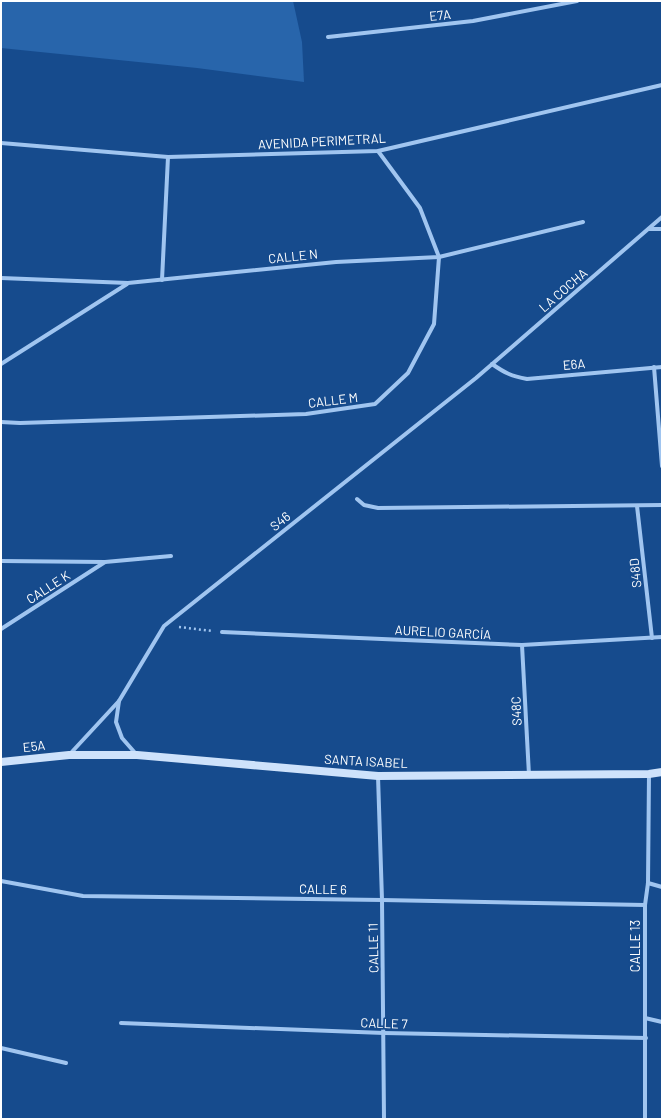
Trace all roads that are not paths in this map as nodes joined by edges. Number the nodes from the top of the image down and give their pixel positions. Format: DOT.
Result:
graph roads {
  1 [pos="577,1"];
  2 [pos="328,37"];
  3 [pos="662,85"];
  4 [pos="1,143"];
  5 [pos="378,151"];
  6 [pos="168,157"];
  7 [pos="662,217"];
  8 [pos="583,222"];
  9 [pos="649,229"];
  10 [pos="662,229"];
  11 [pos="439,257"];
  12 [pos="1,278"];
  13 [pos="162,280"];
  14 [pos="128,283"];
  15 [pos="1,364"];
  16 [pos="492,364"];
  17 [pos="654,367"];
  18 [pos="662,367"];
  19 [pos="476,378"];
  20 [pos="1,422"];
  21 [pos="662,466"];
  22 [pos="357,500"];
  23 [pos="662,505"];
  24 [pos="637,506"];
  25 [pos="171,556"];
  26 [pos="1,561"];
  27 [pos="105,562"];
  28 [pos="1,629"];
  29 [pos="222,632"];
  30 [pos="662,637"];
  31 [pos="652,638"];
  32 [pos="522,645"];
  33 [pos="119,701"];
  34 [pos="69,755"];
  35 [pos="137,756"];
  36 [pos="1,762"];
  37 [pos="662,772"];
  38 [pos="649,774"];
  39 [pos="529,775"];
  40 [pos="378,776"];
  41 [pos="1,882"];
  42 [pos="648,883"];
  43 [pos="662,887"];
  44 [pos="382,900"];
  45 [pos="646,905"];
  46 [pos="645,1018"];
  47 [pos="121,1022"];
  48 [pos="662,1022"];
  49 [pos="384,1033"];
  50 [pos="646,1038"];
  51 [pos="1,1048"];
  52 [pos="66,1064"];
  53 [pos="384,1119"];
  54 [pos="645,1119"];
  1 -- 2 [label="street, E7A"];
  3 -- 5 [label="street, AVENIDA PERIMETRAL"];
  4 -- 6 [label="street, AVENIDA PERIMETRAL"];
  5 -- 6 [label="street, AVENIDA PERIMETRAL"];
  5 -- 11 [label="street, CALLE M"];
  6 -- 13 [label="street"];
  7 -- 9 [label="street, LA COCHA"];
  8 -- 11 [label="street, CALLE N"];
  9 -- 10 [label="street"];
  9 -- 16 [label="street, LA COCHA"];
  11 -- 13 [label="street, CALLE N"];
  11 -- 20 [label="street, CALLE M"];
  12 -- 14 [label="street, CALLE N"];
  13 -- 14 [label="street, CALLE N"];
  14 -- 15 [label="street"];
  16 -- 17 [label="street, E6A"];
  16 -- 19 [label="street, LA COCHA"];
  17 -- 18 [label="street, E6A"];
  17 -- 21 [label="street"];
  19 -- 33 [label="street, S46"];
  22 -- 24 [label="street"];
  23 -- 24 [label="street"];
  24 -- 31 [label="street, S48D"];
  25 -- 27 [label="street, CALLE K"];
  26 -- 27 [label="street, CALLE K"];
  27 -- 28 [label="street, CALLE K"];
  29 -- 32 [label="street, AURELIO GARCÍA"];
  30 -- 31 [label="street, AURELIO GARCÍA"];
  31 -- 32 [label="street, AURELIO GARCÍA"];
  32 -- 39 [label="street, S48C"];
  33 -- 34 [label="street, S46"];
  33 -- 35 [label="street, S46"];
  34 -- 35 [label="street, SANTA ISABEL"];
  34 -- 36 [label="street, E5A"];
  35 -- 40 [label="street, SANTA ISABEL"];
  37 -- 38 [label="street, SANTA ISABEL"];
  38 -- 39 [label="street, SANTA ISABEL"];
  38 -- 42 [label="street, CALLE 13"];
  39 -- 40 [label="street, SANTA ISABEL"];
  40 -- 44 [label="street, CALLE 11"];
  41 -- 44 [label="street, CALLE 6"];
  42 -- 43 [label="street"];
  42 -- 45 [label="street, CALLE 13"];
  44 -- 45 [label="street, CALLE 6"];
  44 -- 49 [label="street, CALLE 11"];
  45 -- 46 [label="street, CALLE 13"];
  46 -- 48 [label="street"];
  46 -- 50 [label="street, CALLE 13"];
  47 -- 49 [label="street, CALLE 7"];
  49 -- 50 [label="street, CALLE 7"];
  49 -- 53 [label="street, CALLE 11"];
  50 -- 54 [label="street, CALLE 13"];
  51 -- 52 [label="street"];
}
